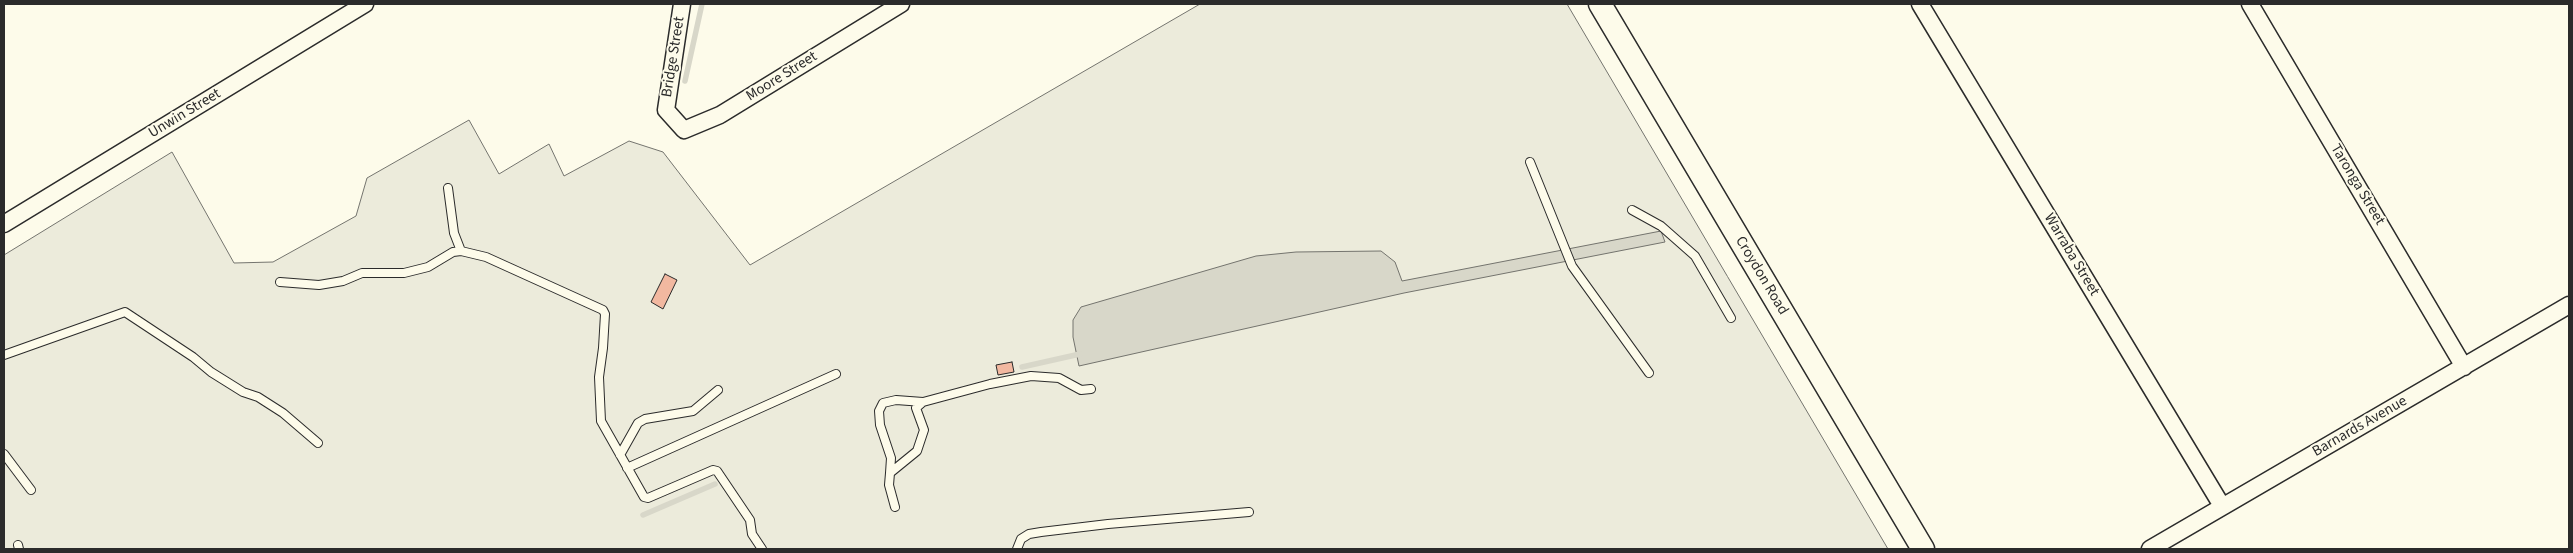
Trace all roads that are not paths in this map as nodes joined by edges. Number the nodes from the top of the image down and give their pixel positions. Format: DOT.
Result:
graph roads {
  1 [pos="365,4"];
  2 [pos="682,4"];
  3 [pos="900,4"];
  4 [pos="1600,4"];
  5 [pos="1920,4"];
  6 [pos="2250,4"];
  7 [pos="666,110"];
  8 [pos="1530,162"];
  9 [pos="448,188"];
  10 [pos="1632,210"];
  11 [pos="4,224"];
  12 [pos="461,251"];
  13 [pos="280,282"];
  14 [pos="2569,306"];
  15 [pos="1730,318"];
  16 [pos="4,355"];
  17 [pos="2464,367"];
  18 [pos="836,374"];
  19 [pos="1649,374"];
  20 [pos="1091,389"];
  21 [pos="718,390"];
  22 [pos="923,402"];
  23 [pos="318,443"];
  24 [pos="4,454"];
  25 [pos="620,455"];
  26 [pos="627,468"];
  27 [pos="890,473"];
  28 [pos="31,490"];
  29 [pos="2222,506"];
  30 [pos="894,507"];
  31 [pos="1249,512"];
  32 [pos="762,549"];
  33 [pos="1017,549"];
  34 [pos="1922,549"];
  35 [pos="2150,549"];
  1 -- 11 [label="street, Unwin Street"];
  2 -- 7 [label="street, Bridge Street"];
  3 -- 7 [label="street, Moore Street"];
  4 -- 34 [label="main road, Croydon Road"];
  5 -- 29 [label="street, Warraba Street"];
  6 -- 17 [label="street, Taronga Street"];
  8 -- 19 [label="lane"];
  9 -- 12 [label="lane"];
  10 -- 15 [label="lane"];
  12 -- 13 [label="lane"];
  12 -- 25 [label="lane"];
  14 -- 17 [label="street, Barnards Avenue"];
  16 -- 23 [label="lane"];
  17 -- 29 [label="street, Barnards Avenue"];
  18 -- 26 [label="lane"];
  20 -- 22 [label="lane"];
  21 -- 25 [label="lane"];
  22 -- 27 [label="lane"];
  22 -- 27 [label="lane"];
  24 -- 28 [label="lane"];
  25 -- 26 [label="lane"];
  26 -- 32 [label="lane"];
  27 -- 30 [label="lane"];
  29 -- 35 [label="street, Barnards Avenue"];
  31 -- 33 [label="lane"];
}
